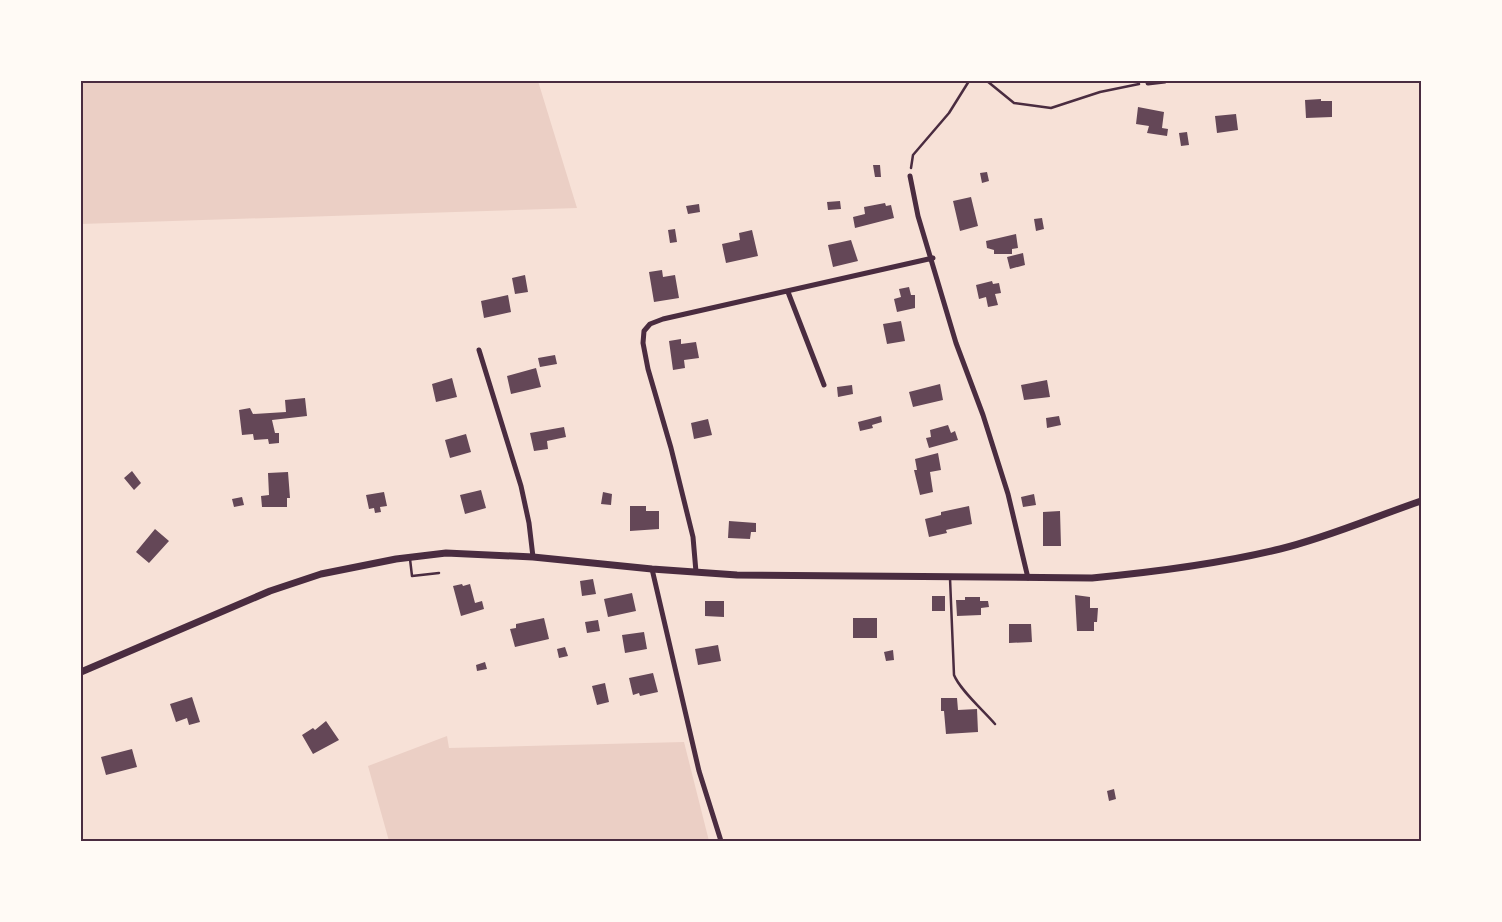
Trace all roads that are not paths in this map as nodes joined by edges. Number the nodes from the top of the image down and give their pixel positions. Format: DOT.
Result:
graph roads {
  1 [pos="1165,81"];
  2 [pos="1148,82"];
  3 [pos="910,176"];
  4 [pos="933,258"];
  5 [pos="788,292"];
  6 [pos="479,350"];
  7 [pos="824,385"];
  8 [pos="1421,501"];
  9 [pos="410,557"];
  10 [pos="533,557"];
  11 [pos="652,569"];
  12 [pos="696,572"];
  13 [pos="439,573"];
  14 [pos="950,576"];
  15 [pos="1028,578"];
  16 [pos="81,672"];
  17 [pos="994,724"];
  18 [pos="721,841"];
  1 -- 2 [label="street"];
  3 -- 4 [label="street"];
  4 -- 5 [label="street"];
  4 -- 15 [label="street"];
  5 -- 7 [label="street"];
  5 -- 12 [label="street"];
  6 -- 10 [label="street"];
  8 -- 15 [label="street"];
  9 -- 10 [label="street"];
  9 -- 13 [label="lane"];
  9 -- 16 [label="street"];
  10 -- 11 [label="street"];
  11 -- 12 [label="street"];
  11 -- 18 [label="street"];
  12 -- 14 [label="street"];
  14 -- 15 [label="street"];
  14 -- 17 [label="lane"];
}
